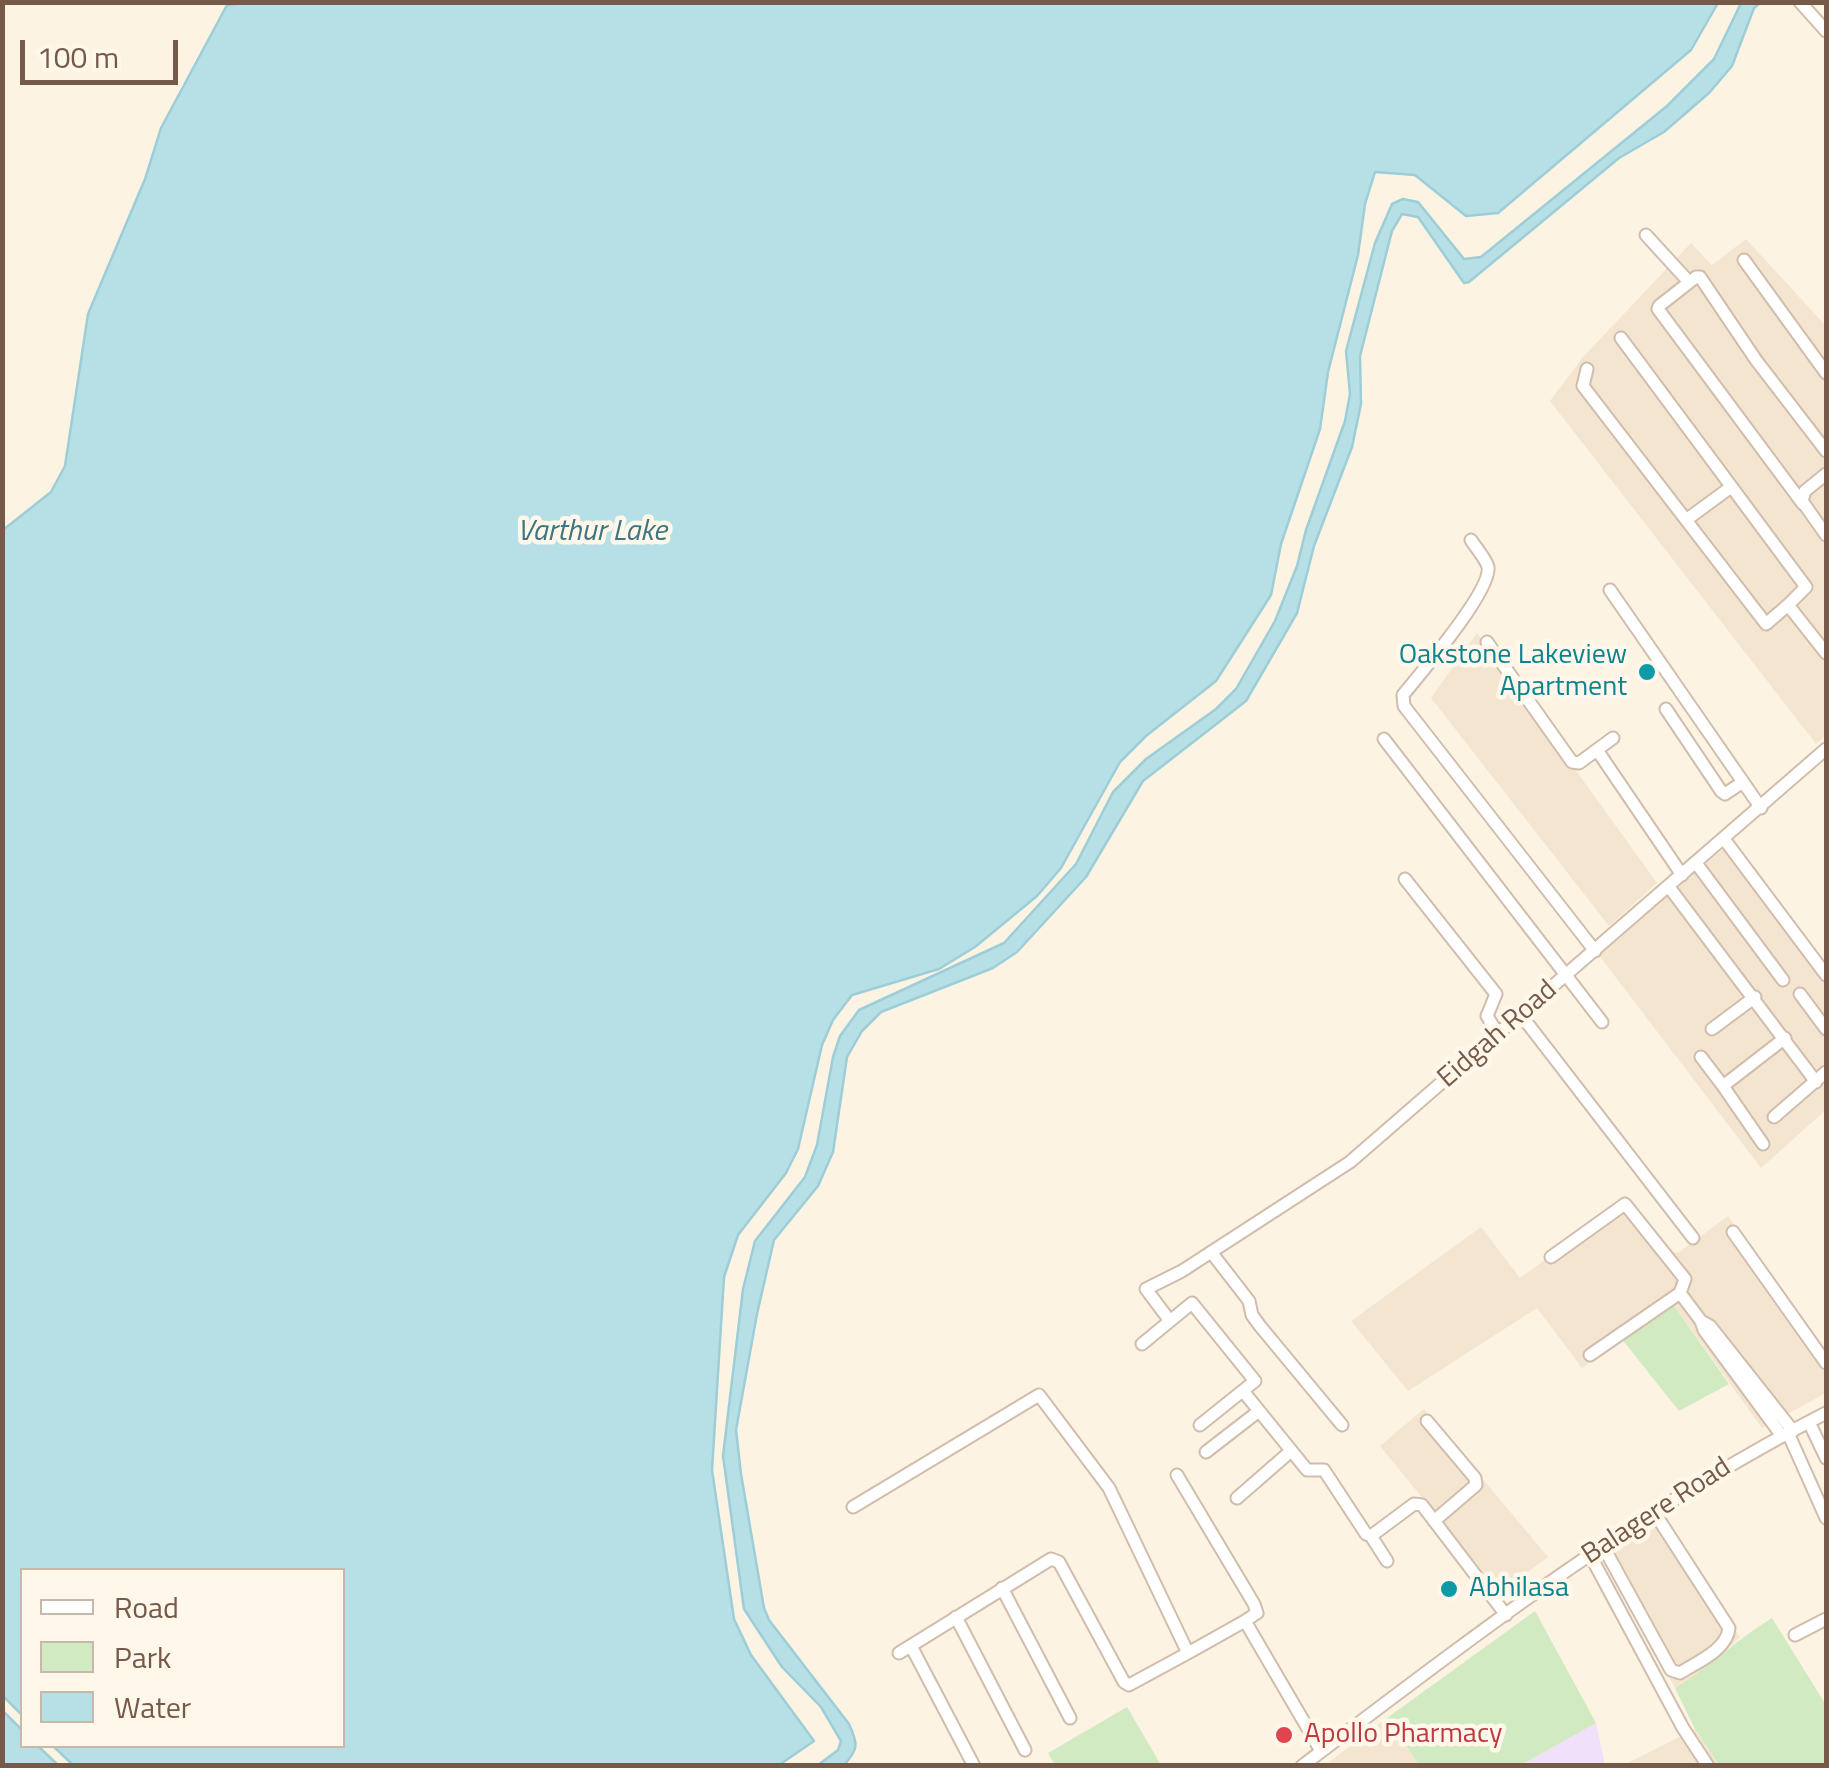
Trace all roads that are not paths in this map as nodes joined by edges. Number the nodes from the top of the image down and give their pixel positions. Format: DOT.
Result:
graph roads {
  1 [pos="1800,2"];
  2 [pos="1826,32"];
  3 [pos="1646,236"];
  4 [pos="1744,260"];
  5 [pos="1689,282"];
  6 [pos="1621,338"];
  7 [pos="1587,369"];
  8 [pos="1826,373"];
  9 [pos="1826,451"];
  10 [pos="1826,474"];
  11 [pos="1732,487"];
  12 [pos="1803,504"];
  13 [pos="1686,520"];
  14 [pos="1826,535"];
  15 [pos="1471,540"];
  16 [pos="1610,590"];
  17 [pos="1788,605"];
  18 [pos="1487,642"];
  19 [pos="1826,653"];
  20 [pos="1666,710"];
  21 [pos="1384,738"];
  22 [pos="1613,738"];
  23 [pos="1596,750"];
  24 [pos="1826,750"];
  25 [pos="1743,782"];
  26 [pos="1761,808"];
  27 [pos="1724,839"];
  28 [pos="1696,863"];
  29 [pos="1682,875"];
  30 [pos="1405,878"];
  31 [pos="1669,887"];
  32 [pos="1595,950"];
  33 [pos="1826,975"];
  34 [pos="1565,976"];
  35 [pos="1783,980"];
  36 [pos="1800,994"];
  37 [pos="1755,997"];
  38 [pos="1520,1015"];
  39 [pos="1602,1022"];
  40 [pos="1712,1029"];
  41 [pos="1826,1029"];
  42 [pos="1498,1034"];
  43 [pos="1785,1038"];
  44 [pos="1701,1057"];
  45 [pos="1826,1072"];
  46 [pos="1816,1082"];
  47 [pos="1722,1086"];
  48 [pos="1774,1117"];
  49 [pos="1764,1144"];
  50 [pos="1733,1232"];
  51 [pos="1693,1238"];
  52 [pos="1211,1252"];
  53 [pos="1551,1257"];
  54 [pos="1680,1292"];
  55 [pos="1170,1322"];
  56 [pos="1142,1344"];
  57 [pos="1590,1355"];
  58 [pos="1826,1363"];
  59 [pos="1242,1391"];
  60 [pos="1259,1411"];
  61 [pos="1826,1414"];
  62 [pos="1427,1421"];
  63 [pos="1809,1422"];
  64 [pos="1200,1425"];
  65 [pos="1342,1425"];
  66 [pos="1787,1433"];
  67 [pos="1206,1452"];
  68 [pos="1291,1452"];
  69 [pos="1826,1458"];
  70 [pos="1177,1475"];
  71 [pos="1236,1498"];
  72 [pos="853,1507"];
  73 [pos="1654,1512"];
  74 [pos="1826,1518"];
  75 [pos="1434,1521"];
  76 [pos="1371,1536"];
  77 [pos="1603,1546"];
  78 [pos="1590,1555"];
  79 [pos="1387,1562"];
  80 [pos="1002,1588"];
  81 [pos="1506,1615"];
  82 [pos="956,1617"];
  83 [pos="1826,1618"];
  84 [pos="1245,1621"];
  85 [pos="1795,1634"];
  86 [pos="1188,1653"];
  87 [pos="1070,1718"];
  88 [pos="1025,1750"];
  89 [pos="1321,1752"];
  90 [pos="974,1766"];
  91 [pos="1302,1766"];
  92 [pos="1708,1766"];
  1 -- 2 [label="street"];
  3 -- 5 [label="street"];
  4 -- 8 [label="street"];
  5 -- 9 [label="street"];
  5 -- 12 [label="street"];
  6 -- 11 [label="street"];
  7 -- 13 [label="street"];
  10 -- 12 [label="street"];
  11 -- 13 [label="street"];
  11 -- 17 [label="street"];
  12 -- 14 [label="street"];
  13 -- 17 [label="street"];
  15 -- 32 [label="street"];
  16 -- 25 [label="street"];
  17 -- 19 [label="street"];
  18 -- 23 [label="street"];
  20 -- 25 [label="street"];
  21 -- 34 [label="street"];
  22 -- 23 [label="street"];
  23 -- 29 [label="street"];
  24 -- 26 [label="street, Eidgah Road"];
  25 -- 26 [label="street"];
  26 -- 27 [label="street, Eidgah Road"];
  27 -- 28 [label="street, Eidgah Road"];
  27 -- 33 [label="street"];
  28 -- 29 [label="street, Eidgah Road"];
  28 -- 35 [label="street"];
  29 -- 31 [label="street, Eidgah Road"];
  30 -- 42 [label="street"];
  31 -- 32 [label="street, Eidgah Road"];
  31 -- 37 [label="street"];
  32 -- 34 [label="street, Eidgah Road"];
  34 -- 38 [label="street, Eidgah Road"];
  34 -- 39 [label="street"];
  36 -- 41 [label="street"];
  37 -- 40 [label="street"];
  37 -- 43 [label="street"];
  38 -- 42 [label="street, Eidgah Road"];
  38 -- 51 [label="street"];
  42 -- 52 [label="street, Eidgah Road"];
  43 -- 46 [label="street"];
  43 -- 47 [label="street"];
  44 -- 47 [label="street"];
  45 -- 46 [label="street"];
  46 -- 48 [label="street"];
  47 -- 49 [label="street"];
  50 -- 58 [label="street"];
  52 -- 55 [label="street, Eidgah Road"];
  52 -- 65 [label="street"];
  53 -- 54 [label="street"];
  54 -- 57 [label="street"];
  54 -- 66 [label="street"];
  55 -- 56 [label="street"];
  55 -- 59 [label="street"];
  59 -- 60 [label="street"];
  59 -- 64 [label="street"];
  60 -- 67 [label="street"];
  60 -- 68 [label="street"];
  61 -- 63 [label="street, Balagere Road"];
  62 -- 75 [label="street"];
  63 -- 66 [label="street, Balagere Road"];
  63 -- 69 [label="street"];
  66 -- 73 [label="street, Balagere Road"];
  66 -- 74 [label="street"];
  68 -- 71 [label="street"];
  68 -- 76 [label="street"];
  70 -- 84 [label="street"];
  72 -- 86 [label="street"];
  73 -- 77 [label="street, Balagere Road"];
  73 -- 77 [label="street"];
  75 -- 76 [label="street"];
  75 -- 81 [label="street"];
  76 -- 79 [label="street"];
  77 -- 78 [label="street, Balagere Road"];
  78 -- 81 [label="street, Balagere Road"];
  78 -- 92 [label="street"];
  80 -- 82 [label="street"];
  80 -- 86 [label="street"];
  80 -- 87 [label="street"];
  81 -- 89 [label="street, Balagere Road"];
  82 -- 88 [label="street"];
  82 -- 90 [label="street"];
  83 -- 85 [label="street"];
  84 -- 86 [label="street"];
  84 -- 89 [label="street"];
  89 -- 91 [label="street, Balagere Road"];
}
